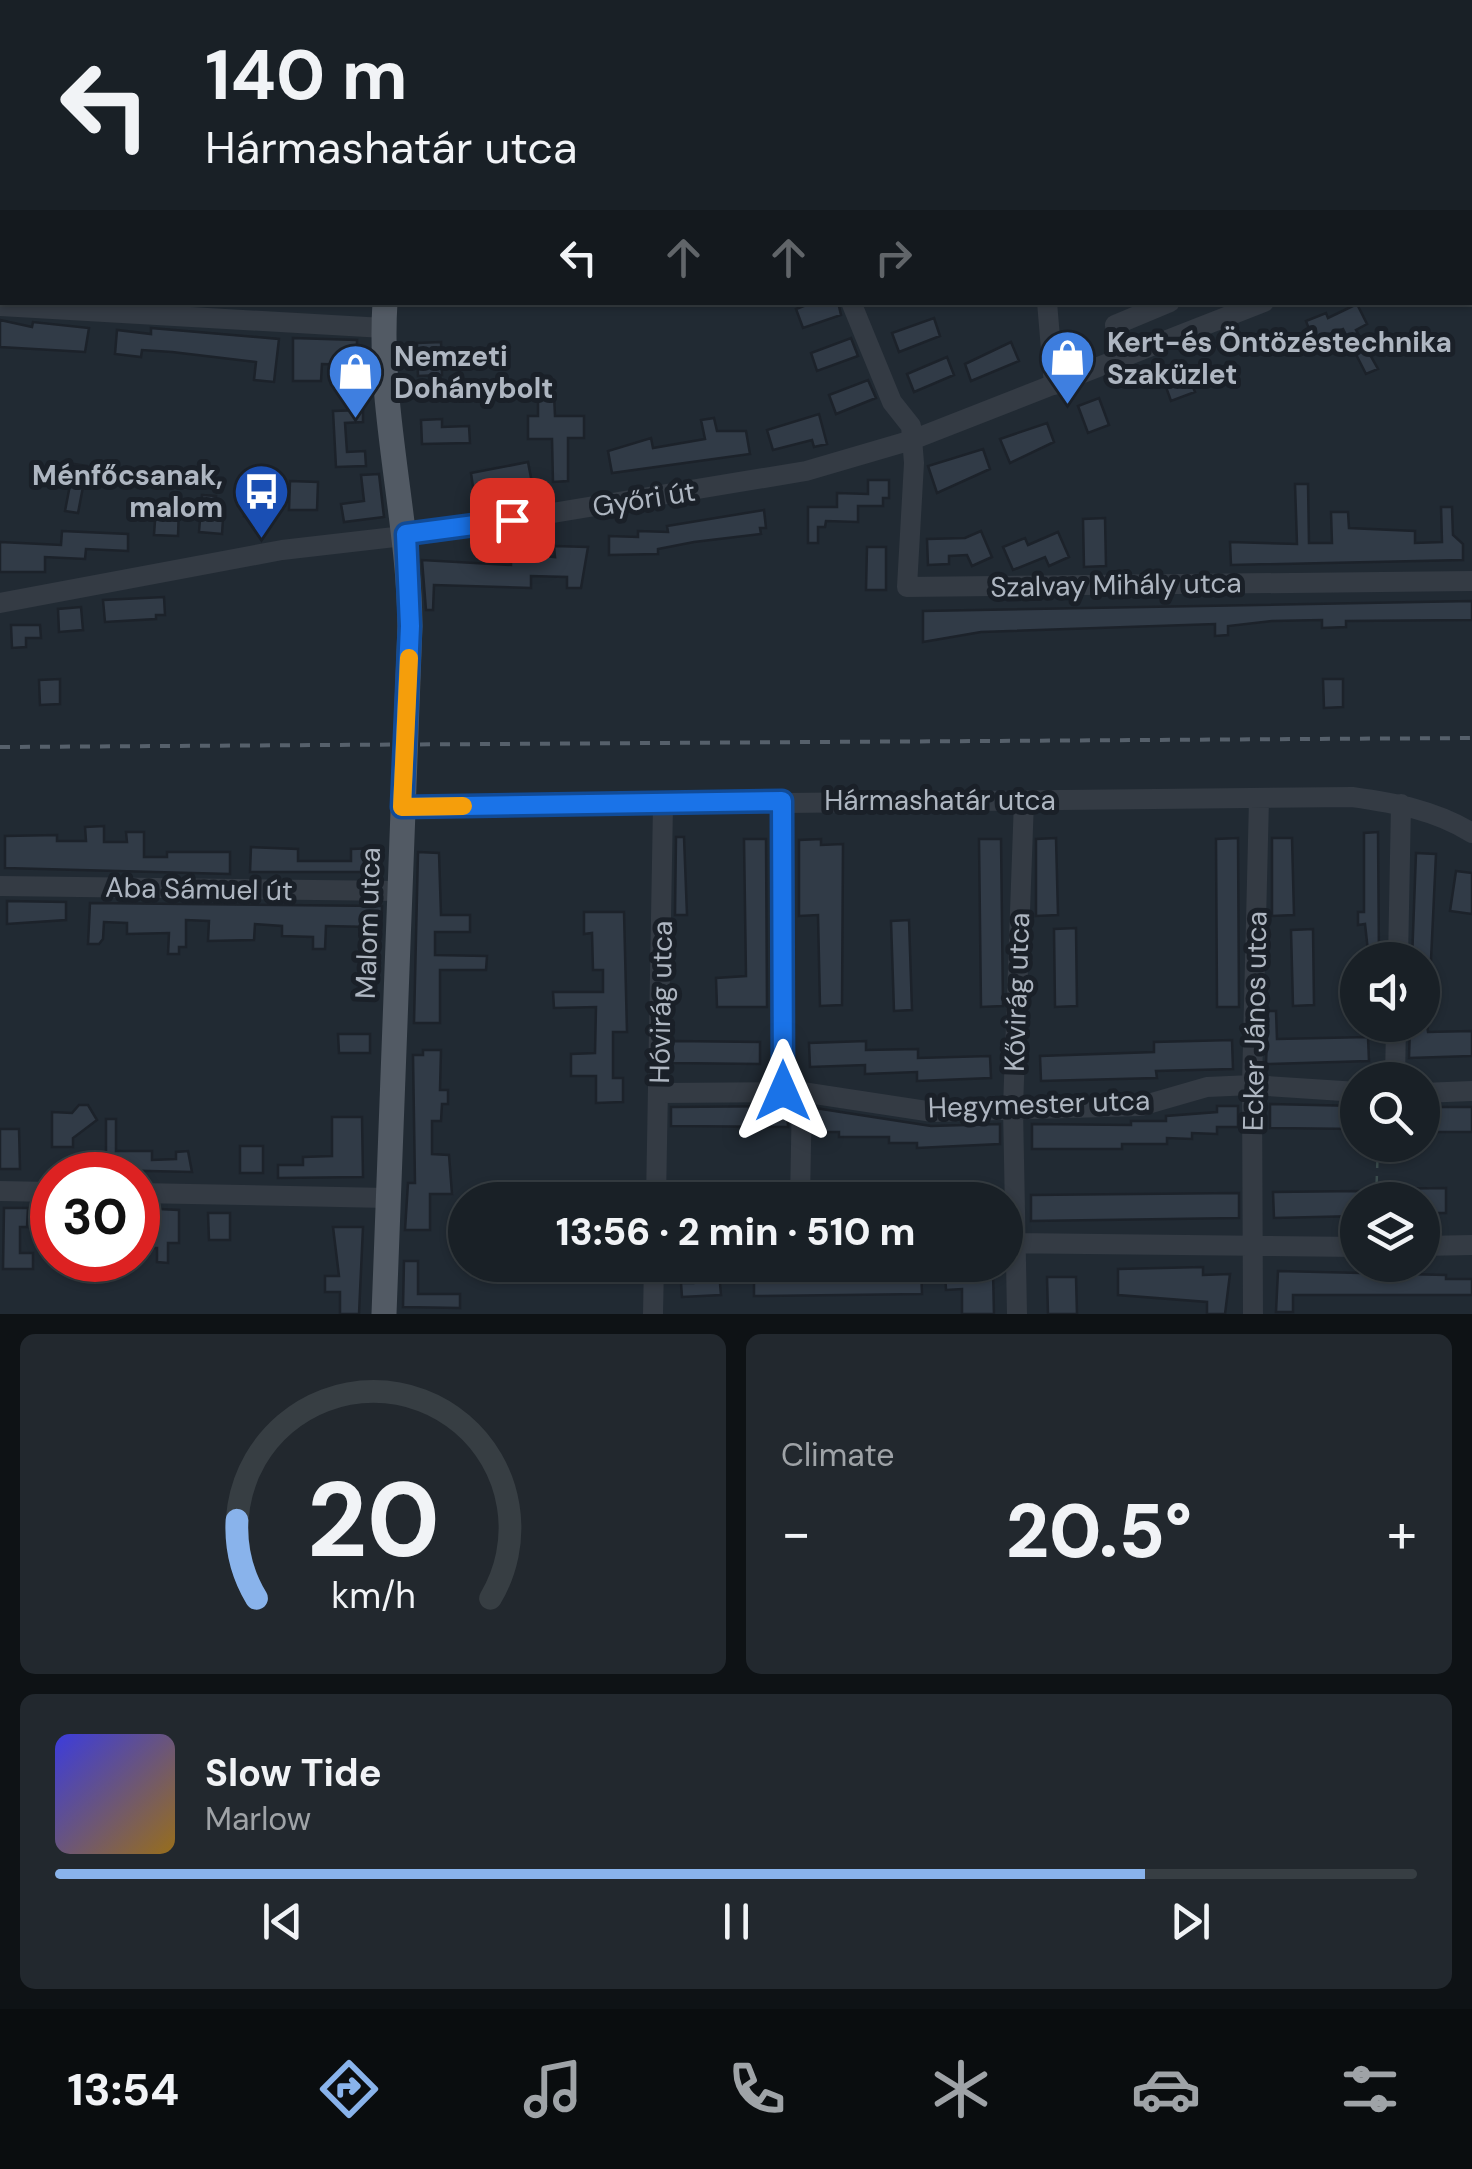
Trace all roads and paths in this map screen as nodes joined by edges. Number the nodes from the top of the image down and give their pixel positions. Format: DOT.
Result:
graph roads {
  1 [pos="852,305"];
  2 [pos="1047,305"];
  3 [pos="1163,305"];
  4 [pos="0,306"];
  5 [pos="1229,309"];
  6 [pos="384,315"];
  7 [pos="1120,359"];
  8 [pos="1054,385"];
  9 [pos="912,440"];
  10 [pos="406,534"];
  11 [pos="1472,582"];
  12 [pos="0,603"];
  13 [pos="1259,799"];
  14 [pos="1024,800"];
  15 [pos="782,801"];
  16 [pos="663,804"];
  17 [pos="1401,804"];
  18 [pos="402,807"];
  19 [pos="1472,834"];
  20 [pos="0,886"];
  21 [pos="398,892"];
  22 [pos="1398,942"];
  23 [pos="1252,1085"];
  24 [pos="1472,1090"];
  25 [pos="1340,1091"];
  26 [pos="1440,1091"];
  27 [pos="793,1092"];
  28 [pos="660,1093"];
  29 [pos="1014,1108"];
  30 [pos="657,1182"];
  31 [pos="799,1182"];
  32 [pos="1012,1182"];
  33 [pos="0,1191"];
  34 [pos="30,1192"];
  35 [pos="160,1193"];
  36 [pos="388,1198"];
  37 [pos="1023,1243"];
  38 [pos="1255,1244"];
  39 [pos="1472,1245"];
  40 [pos="1340,1246"];
  41 [pos="1440,1246"];
  42 [pos="654,1282"];
  43 [pos="1014,1282"];
  44 [pos="384,1314"];
  45 [pos="653,1314"];
  46 [pos="1017,1314"];
  47 [pos="1254,1314"];
  1 -- 9 [label="street"];
  2 -- 8 [label="street"];
  3 -- 7 [label="street"];
  4 -- 6 [label="street"];
  5 -- 7 [label="street, Győri út"];
  6 -- 10 [label="main road, Malom utca"];
  7 -- 8 [label="street, Győri út"];
  8 -- 9 [label="street, Győri út"];
  9 -- 10 [label="street, Győri út"];
  9 -- 11 [label="street, Szalvay Mihály utca"];
  10 -- 12 [label="street, Győri út"];
  10 -- 18 [label="main road, Malom utca"];
  13 -- 14 [label="street, Hármashatár utca"];
  13 -- 17 [label="street, Hármashatár utca"];
  13 -- 23 [label="street, Ecker János utca"];
  14 -- 15 [label="street, Hármashatár utca"];
  14 -- 29 [label="street, Kővirág utca"];
  15 -- 16 [label="street, Hármashatár utca"];
  15 -- 27 [label="street"];
  16 -- 18 [label="street, Hármashatár utca"];
  16 -- 28 [label="street, Hóvirág utca"];
  17 -- 19 [label="street, Hármashatár utca"];
  17 -- 22 [label="street"];
  18 -- 21 [label="main road, Malom utca"];
  20 -- 21 [label="street, Aba Sámuel út"];
  21 -- 36 [label="main road, Malom utca"];
  23 -- 25 [label="street, Hegymester utca"];
  23 -- 29 [label="street, Hegymester utca"];
  23 -- 38 [label="street, Ecker János utca"];
  24 -- 26 [label="street"];
  27 -- 28 [label="street, Hegymester utca"];
  27 -- 29 [label="street, Hegymester utca"];
  27 -- 31 [label="street"];
  28 -- 30 [label="street, Hóvirág utca"];
  29 -- 32 [label="street, Kővirág utca"];
  33 -- 34 [label="street"];
  35 -- 36 [label="street"];
  36 -- 44 [label="main road, Malom utca"];
  37 -- 38 [label="street"];
  38 -- 40 [label="street"];
  38 -- 47 [label="street, Ecker János utca"];
  39 -- 41 [label="street"];
  42 -- 45 [label="street"];
  43 -- 46 [label="street, Kővirág utca"];
}
